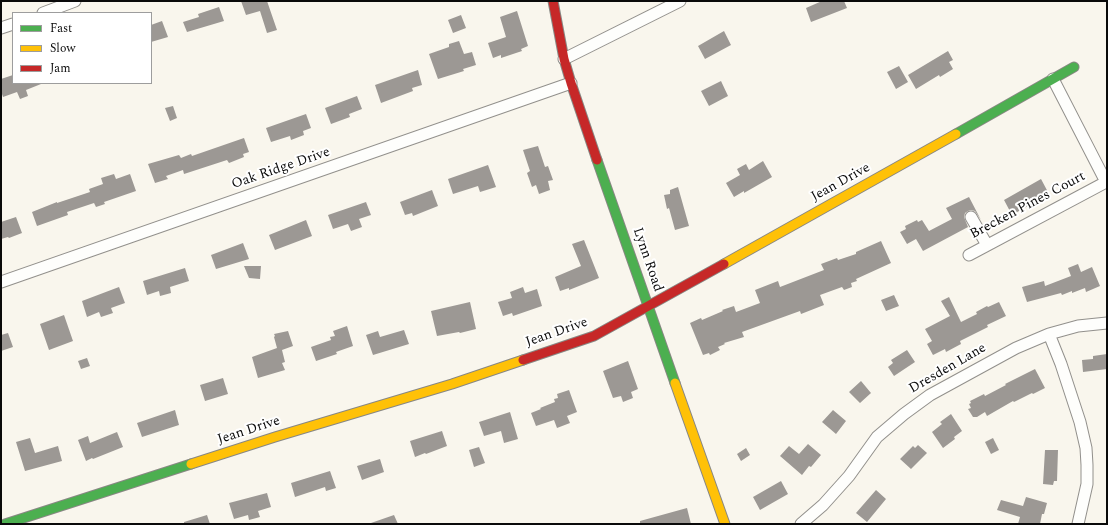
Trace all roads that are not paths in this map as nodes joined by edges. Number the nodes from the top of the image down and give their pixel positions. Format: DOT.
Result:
graph roads {
  1 [pos="75,1"];
  2 [pos="553,1"];
  3 [pos="680,1"];
  4 [pos="46,12"];
  5 [pos="12,24"];
  6 [pos="1,28"];
  7 [pos="564,59"];
  8 [pos="1074,67"];
  9 [pos="1053,79"];
  10 [pos="571,83"];
  11 [pos="971,217"];
  12 [pos="987,245"];
  13 [pos="969,256"];
  14 [pos="1,282"];
  15 [pos="648,307"];
  16 [pos="1107,324"];
  17 [pos="1049,334"];
  18 [pos="6,524"];
  19 [pos="725,524"];
  20 [pos="801,524"];
  21 [pos="1078,524"];
  1 -- 4 [label="street"];
  2 -- 7 [label="street, Lynn Road"];
  3 -- 7 [label="street"];
  5 -- 6 [label="street"];
  7 -- 10 [label="street, Lynn Road"];
  8 -- 9 [label="street, Jean Drive"];
  9 -- 12 [label="street, Brecken Pines Court"];
  9 -- 15 [label="street, Jean Drive"];
  10 -- 14 [label="street, Oak Ridge Drive"];
  10 -- 15 [label="street, Lynn Road"];
  11 -- 12 [label="street"];
  12 -- 13 [label="street, Brecken Pines Court"];
  15 -- 18 [label="street, Jean Drive"];
  15 -- 19 [label="street, Lynn Road"];
  16 -- 17 [label="street, Dresden Lane"];
  17 -- 20 [label="street, Dresden Lane"];
  17 -- 21 [label="street"];
}
